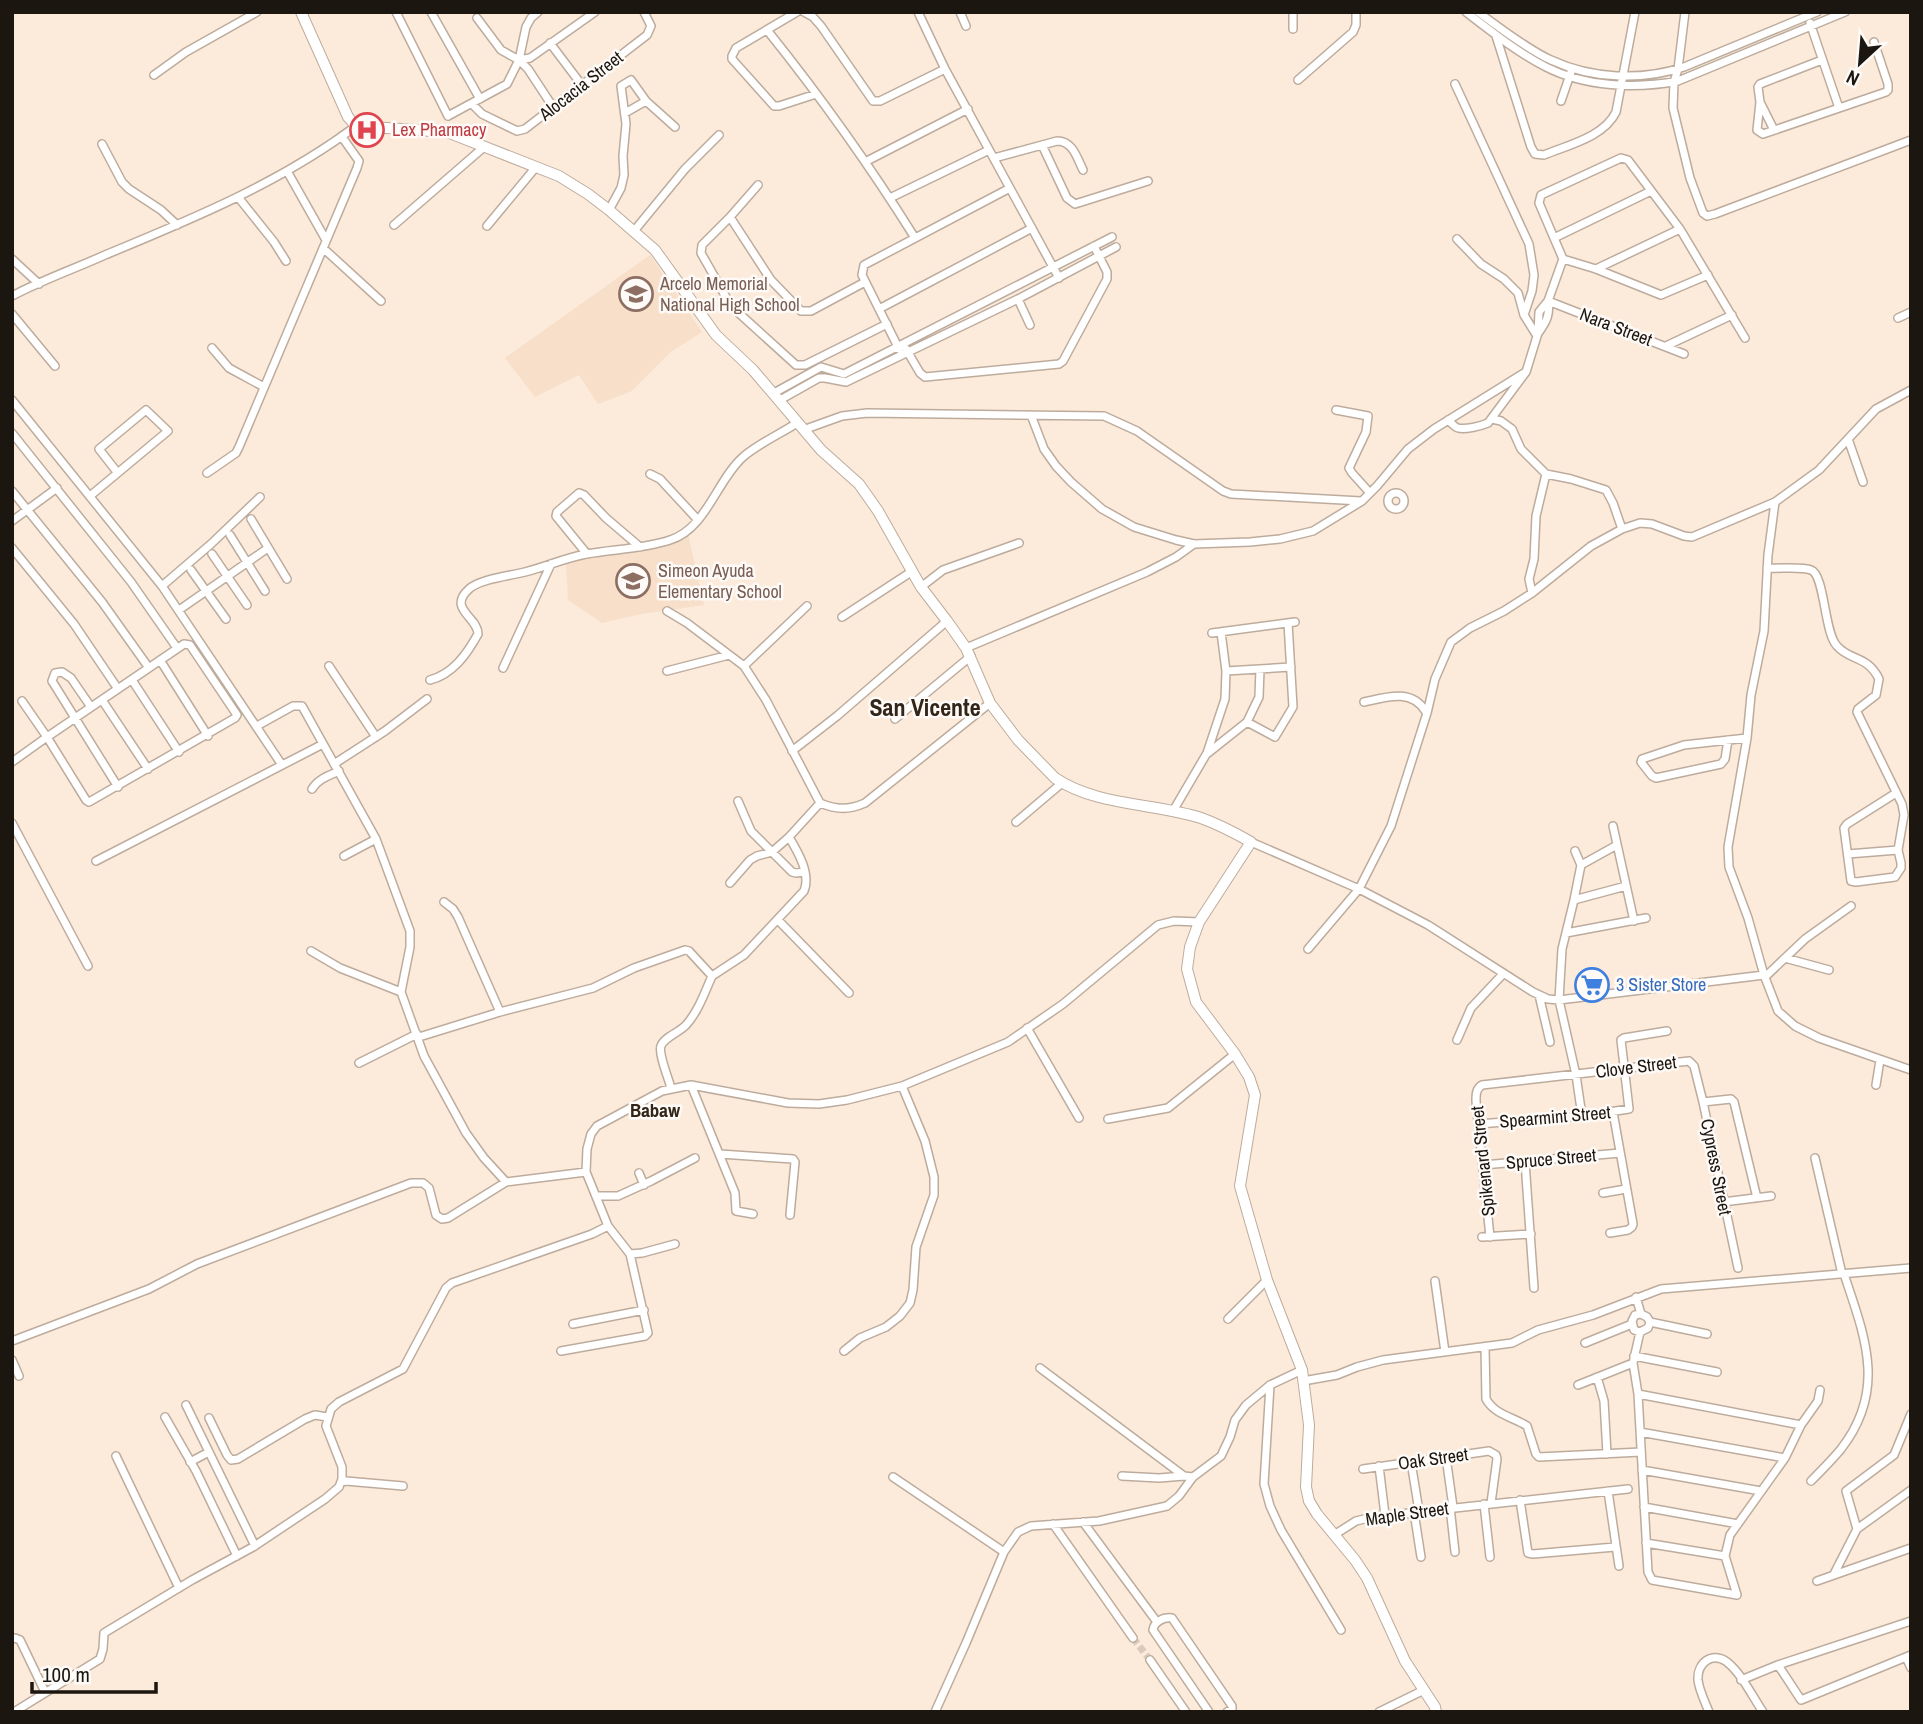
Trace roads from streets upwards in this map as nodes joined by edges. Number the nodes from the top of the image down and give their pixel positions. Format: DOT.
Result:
graph roads {
  1 [pos="257,12"];
  2 [pos="301,12"];
  3 [pos="396,12"];
  4 [pos="431,12"];
  5 [pos="538,12"];
  6 [pos="595,12"];
  7 [pos="644,12"];
  8 [pos="797,12"];
  9 [pos="804,12"];
  10 [pos="918,12"];
  11 [pos="960,12"];
  12 [pos="1293,12"];
  13 [pos="1356,12"];
  14 [pos="1466,12"];
  15 [pos="1478,12"];
  16 [pos="1635,12"];
  17 [pos="1685,12"];
  18 [pos="1817,12"];
  19 [pos="1845,12"];
  20 [pos="1807,14"];
  21 [pos="477,18"];
  22 [pos="967,26"];
  23 [pos="1811,26"];
  24 [pos="1293,29"];
  25 [pos="767,30"];
  26 [pos="1498,32"];
  27 [pos="1874,42"];
  28 [pos="550,43"];
  29 [pos="1738,45"];
  30 [pos="1742,55"];
  31 [pos="519,60"];
  32 [pos="1822,60"];
  33 [pos="946,69"];
  34 [pos="1678,69"];
  35 [pos="1571,72"];
  36 [pos="154,75"];
  37 [pos="1298,80"];
  38 [pos="1621,80"];
  39 [pos="1674,82"];
  40 [pos="581,84"];
  41 [pos="1455,84"];
  42 [pos="816,94"];
  43 [pos="480,99"];
  44 [pos="646,101"];
  45 [pos="1561,101"];
  46 [pos="1760,102"];
  47 [pos="472,104"];
  48 [pos="553,107"];
  49 [pos="968,108"];
  50 [pos="1839,108"];
  51 [pos="625,113"];
  52 [pos="448,116"];
  53 [pos="356,126"];
  54 [pos="675,127"];
  55 [pos="1774,130"];
  56 [pos="447,132"];
  57 [pos="719,135"];
  58 [pos="342,137"];
  59 [pos="1911,140"];
  60 [pos="102,144"];
  61 [pos="1042,145"];
  62 [pos="484,147"];
  63 [pos="989,150"];
  64 [pos="994,158"];
  65 [pos="865,162"];
  66 [pos="536,167"];
  67 [pos="1083,170"];
  68 [pos="287,171"];
  69 [pos="1148,181"];
  70 [pos="758,185"];
  71 [pos="1010,188"];
  72 [pos="1651,191"];
  73 [pos="238,197"];
  74 [pos="890,198"];
  75 [pos="609,210"];
  76 [pos="730,217"];
  77 [pos="177,225"];
  78 [pos="394,225"];
  79 [pos="487,226"];
  80 [pos="1032,228"];
  81 [pos="1680,229"];
  82 [pos="634,231"];
  83 [pos="1111,237"];
  84 [pos="915,238"];
  85 [pos="1554,238"];
  86 [pos="1457,239"];
  87 [pos="326,240"];
  88 [pos="1094,246"];
  89 [pos="1116,247"];
  90 [pos="323,248"];
  91 [pos="1100,256"];
  92 [pos="12,258"];
  93 [pos="1563,259"];
  94 [pos="286,261"];
  95 [pos="1053,267"];
  96 [pos="1596,269"];
  97 [pos="1709,275"];
  98 [pos="1059,278"];
  99 [pos="865,282"];
  100 [pos="39,284"];
  101 [pos="12,296"];
  102 [pos="1018,299"];
  103 [pos="382,300"];
  104 [pos="1548,301"];
  105 [pos="879,309"];
  106 [pos="1911,312"];
  107 [pos="12,314"];
  108 [pos="1732,314"];
  109 [pos="1524,315"];
  110 [pos="1898,318"];
  111 [pos="887,324"];
  112 [pos="1030,325"];
  113 [pos="1537,334"];
  114 [pos="1745,338"];
  115 [pos="901,345"];
  116 [pos="1666,346"];
  117 [pos="212,348"];
  118 [pos="1684,354"];
  119 [pos="905,355"];
  120 [pos="55,366"];
  121 [pos="1526,372"];
  122 [pos="264,387"];
  123 [pos="1911,390"];
  124 [pos="777,397"];
  125 [pos="12,400"];
  126 [pos="1336,410"];
  127 [pos="1031,415"];
  128 [pos="1492,419"];
  129 [pos="1448,421"];
  130 [pos="800,426"];
  131 [pos="12,433"];
  132 [pos="1848,439"];
  133 [pos="117,472"];
  134 [pos="207,472"];
  135 [pos="650,474"];
  136 [pos="1546,474"];
  137 [pos="1863,482"];
  138 [pos="1377,486"];
  139 [pos="57,488"];
  140 [pos="12,491"];
  141 [pos="1370,493"];
  142 [pos="1390,495"];
  143 [pos="90,496"];
  144 [pos="260,497"];
  145 [pos="1362,501"];
  146 [pos="1775,502"];
  147 [pos="27,510"];
  148 [pos="251,519"];
  149 [pos="697,519"];
  150 [pos="12,521"];
  151 [pos="1622,529"];
  152 [pos="230,535"];
  153 [pos="1019,543"];
  154 [pos="1194,544"];
  155 [pos="640,547"];
  156 [pos="12,548"];
  157 [pos="268,548"];
  158 [pos="212,554"];
  159 [pos="587,554"];
  160 [pos="247,563"];
  161 [pos="551,564"];
  162 [pos="1768,568"];
  163 [pos="191,570"];
  164 [pos="911,572"];
  165 [pos="228,576"];
  166 [pos="287,579"];
  167 [pos="162,586"];
  168 [pos="921,587"];
  169 [pos="265,591"];
  170 [pos="206,592"];
  171 [pos="1532,593"];
  172 [pos="247,605"];
  173 [pos="807,606"];
  174 [pos="179,610"];
  175 [pos="667,611"];
  176 [pos="842,617"];
  177 [pos="226,619"];
  178 [pos="947,621"];
  179 [pos="1221,632"];
  180 [pos="1212,633"];
  181 [pos="177,648"];
  182 [pos="968,652"];
  183 [pos="730,655"];
  184 [pos="160,660"];
  185 [pos="329,666"];
  186 [pos="744,666"];
  187 [pos="1290,667"];
  188 [pos="149,668"];
  189 [pos="503,668"];
  190 [pos="1260,669"];
  191 [pos="667,671"];
  192 [pos="1226,671"];
  193 [pos="132,680"];
  194 [pos="430,680"];
  195 [pos="118,689"];
  196 [pos="427,699"];
  197 [pos="102,700"];
  198 [pos="22,701"];
  199 [pos="1364,702"];
  200 [pos="990,703"];
  201 [pos="91,707"];
  202 [pos="1427,713"];
  203 [pos="74,718"];
  204 [pos="895,719"];
  205 [pos="1247,722"];
  206 [pos="257,726"];
  207 [pos="208,736"];
  208 [pos="47,737"];
  209 [pos="376,737"];
  210 [pos="1748,738"];
  211 [pos="1728,740"];
  212 [pos="323,744"];
  213 [pos="792,751"];
  214 [pos="179,752"];
  215 [pos="1207,754"];
  216 [pos="12,762"];
  217 [pos="282,765"];
  218 [pos="337,768"];
  219 [pos="148,769"];
  220 [pos="1062,783"];
  221 [pos="118,786"];
  222 [pos="312,789"];
  223 [pos="1896,793"];
  224 [pos="738,801"];
  225 [pos="820,803"];
  226 [pos="1173,811"];
  227 [pos="1016,822"];
  228 [pos="12,823"];
  229 [pos="1613,826"];
  230 [pos="789,837"];
  231 [pos="376,839"];
  232 [pos="1251,842"];
  233 [pos="1617,845"];
  234 [pos="1898,850"];
  235 [pos="1575,851"];
  236 [pos="772,852"];
  237 [pos="1848,854"];
  238 [pos="344,856"];
  239 [pos="96,861"];
  240 [pos="1581,864"];
  241 [pos="1906,864"];
  242 [pos="804,872"];
  243 [pos="730,883"];
  244 [pos="1626,886"];
  245 [pos="1359,889"];
  246 [pos="1574,900"];
  247 [pos="444,902"];
  248 [pos="1852,906"];
  249 [pos="1646,918"];
  250 [pos="778,920"];
  251 [pos="1634,921"];
  252 [pos="1199,922"];
  253 [pos="1566,933"];
  254 [pos="1308,949"];
  255 [pos="311,951"];
  256 [pos="1786,958"];
  257 [pos="88,966"];
  258 [pos="1829,970"];
  259 [pos="1503,974"];
  260 [pos="712,976"];
  261 [pos="1764,976"];
  262 [pos="401,992"];
  263 [pos="849,993"];
  264 [pos="1539,995"];
  265 [pos="1559,1000"];
  266 [pos="500,1012"];
  267 [pos="1027,1028"];
  268 [pos="1667,1031"];
  269 [pos="418,1036"];
  270 [pos="1457,1040"];
  271 [pos="1550,1042"];
  272 [pos="1235,1054"];
  273 [pos="1880,1060"];
  274 [pos="359,1063"];
  275 [pos="1694,1066"];
  276 [pos="1624,1068"];
  277 [pos="1911,1070"];
  278 [pos="1576,1075"];
  279 [pos="691,1085"];
  280 [pos="1876,1085"];
  281 [pos="902,1086"];
  282 [pos="1479,1087"];
  283 [pos="671,1088"];
  284 [pos="1703,1102"];
  285 [pos="1613,1112"];
  286 [pos="1582,1115"];
  287 [pos="1079,1118"];
  288 [pos="1108,1119"];
  289 [pos="1479,1124"];
  290 [pos="1620,1153"];
  291 [pos="720,1154"];
  292 [pos="695,1158"];
  293 [pos="1815,1158"];
  294 [pos="1525,1162"];
  295 [pos="1483,1165"];
  296 [pos="586,1172"];
  297 [pos="639,1173"];
  298 [pos="506,1182"];
  299 [pos="644,1185"];
  300 [pos="1626,1189"];
  301 [pos="1603,1193"];
  302 [pos="596,1196"];
  303 [pos="1771,1196"];
  304 [pos="1757,1198"];
  305 [pos="1723,1202"];
  306 [pos="754,1214"];
  307 [pos="790,1215"];
  308 [pos="608,1226"];
  309 [pos="1609,1233"];
  310 [pos="1531,1234"];
  311 [pos="675,1244"];
  312 [pos="630,1254"];
  313 [pos="1738,1268"];
  314 [pos="1911,1268"];
  315 [pos="1843,1274"];
  316 [pos="1267,1280"];
  317 [pos="1435,1281"];
  318 [pos="1534,1288"];
  319 [pos="1636,1297"];
  320 [pos="644,1310"];
  321 [pos="1641,1314"];
  322 [pos="1228,1319"];
  323 [pos="1650,1322"];
  324 [pos="573,1324"];
  325 [pos="1632,1324"];
  326 [pos="1640,1332"];
  327 [pos="1707,1334"];
  328 [pos="12,1341"];
  329 [pos="1585,1343"];
  330 [pos="1485,1347"];
  331 [pos="561,1351"];
  332 [pos="844,1351"];
  333 [pos="1445,1352"];
  334 [pos="12,1360"];
  335 [pos="1634,1360"];
  336 [pos="1040,1368"];
  337 [pos="1717,1372"];
  338 [pos="1302,1375"];
  339 [pos="19,1376"];
  340 [pos="1597,1377"];
  341 [pos="1270,1385"];
  342 [pos="1578,1385"];
  343 [pos="1820,1390"];
  344 [pos="1638,1394"];
  345 [pos="186,1405"];
  346 [pos="1911,1414"];
  347 [pos="165,1417"];
  348 [pos="327,1417"];
  349 [pos="209,1418"];
  350 [pos="1801,1425"];
  351 [pos="1640,1432"];
  352 [pos="209,1452"];
  353 [pos="1641,1452"];
  354 [pos="1607,1454"];
  355 [pos="116,1457"];
  356 [pos="1446,1457"];
  357 [pos="1785,1458"];
  358 [pos="191,1462"];
  359 [pos="1411,1462"];
  360 [pos="1379,1466"];
  361 [pos="1363,1469"];
  362 [pos="1642,1470"];
  363 [pos="1122,1476"];
  364 [pos="1184,1476"];
  365 [pos="893,1477"];
  366 [pos="1193,1477"];
  367 [pos="1811,1481"];
  368 [pos="341,1482"];
  369 [pos="403,1486"];
  370 [pos="1628,1489"];
  371 [pos="1911,1490"];
  372 [pos="1608,1491"];
  373 [pos="1761,1491"];
  374 [pos="1520,1500"];
  375 [pos="1487,1503"];
  376 [pos="1451,1507"];
  377 [pos="1644,1507"];
  378 [pos="1416,1511"];
  379 [pos="1385,1515"];
  380 [pos="1083,1522"];
  381 [pos="1053,1524"];
  382 [pos="1738,1524"];
  383 [pos="1857,1529"];
  384 [pos="1334,1535"];
  385 [pos="1646,1543"];
  386 [pos="255,1546"];
  387 [pos="1615,1547"];
  388 [pos="1911,1548"];
  389 [pos="1004,1552"];
  390 [pos="1455,1552"];
  391 [pos="237,1556"];
  392 [pos="1724,1556"];
  393 [pos="1421,1557"];
  394 [pos="1490,1557"];
  395 [pos="1619,1566"];
  396 [pos="1834,1574"];
  397 [pos="1817,1581"];
  398 [pos="179,1588"];
  399 [pos="1911,1620"];
  400 [pos="1157,1622"];
  401 [pos="1340,1629"];
  402 [pos="1133,1638"];
  403 [pos="12,1639"];
  404 [pos="1909,1656"];
  405 [pos="1150,1660"];
  406 [pos="1778,1665"];
  407 [pos="1911,1668"];
  408 [pos="1741,1679"];
  409 [pos="1424,1690"];
  410 [pos="46,1692"];
  411 [pos="1434,1710"];
  412 [pos="14,1712"];
  413 [pos="935,1712"];
  414 [pos="1186,1712"];
  415 [pos="1209,1712"];
  416 [pos="1227,1712"];
  417 [pos="1379,1712"];
  418 [pos="1709,1712"];
  419 [pos="1763,1712"];
  1 -- 36 [label="street"];
  2 -- 53 [label="street"];
  3 -- 52 [label="street"];
  4 -- 43 [label="street"];
  5 -- 31 [label="street"];
  6 -- 28 [label="street"];
  7 -- 40 [label="street, Alocacia Street"];
  8 -- 25 [label="street"];
  9 -- 33 [label="street"];
  10 -- 33 [label="street"];
  11 -- 22 [label="street"];
  12 -- 24 [label="street"];
  13 -- 37 [label="street"];
  14 -- 26 [label="street"];
  15 -- 26 [label="street"];
  16 -- 38 [label="street"];
  17 -- 34 [label="street"];
  18 -- 20 [label="street"];
  19 -- 23 [label="street"];
  20 -- 23 [label="street"];
  20 -- 29 [label="street"];
  21 -- 31 [label="street"];
  23 -- 30 [label="street"];
  23 -- 32 [label="street"];
  25 -- 42 [label="street"];
  25 -- 42 [label="street"];
  26 -- 35 [label="street"];
  26 -- 38 [label="street"];
  27 -- 50 [label="street"];
  28 -- 31 [label="street"];
  28 -- 40 [label="street"];
  29 -- 30 [label="street"];
  29 -- 34 [label="street"];
  30 -- 39 [label="street"];
  31 -- 43 [label="street"];
  31 -- 48 [label="street"];
  32 -- 46 [label="street"];
  32 -- 50 [label="street"];
  33 -- 49 [label="street"];
  34 -- 38 [label="street"];
  34 -- 39 [label="street"];
  35 -- 38 [label="street"];
  35 -- 45 [label="street"];
  38 -- 39 [label="street"];
  39 -- 59 [label="street"];
  40 -- 48 [label="street, Alocacia Street"];
  41 -- 109 [label="street"];
  42 -- 65 [label="street"];
  43 -- 47 [label="street"];
  44 -- 51 [label="street"];
  44 -- 51 [label="street"];
  44 -- 54 [label="street"];
  46 -- 55 [label="street"];
  46 -- 55 [label="street"];
  47 -- 48 [label="street, Alocacia Street"];
  47 -- 52 [label="street"];
  49 -- 63 [label="street"];
  49 -- 65 [label="street"];
  50 -- 55 [label="street"];
  51 -- 75 [label="street"];
  52 -- 56 [label="street"];
  53 -- 56 [label="street"];
  53 -- 58 [label="street"];
  56 -- 62 [label="street"];
  57 -- 82 [label="street"];
  58 -- 68 [label="street"];
  58 -- 87 [label="street"];
  60 -- 77 [label="street"];
  61 -- 64 [label="street"];
  61 -- 67 [label="street"];
  61 -- 69 [label="street"];
  62 -- 66 [label="street"];
  62 -- 78 [label="street"];
  63 -- 64 [label="street"];
  63 -- 74 [label="street"];
  64 -- 71 [label="street"];
  65 -- 74 [label="street"];
  66 -- 75 [label="street"];
  66 -- 79 [label="street"];
  68 -- 73 [label="street"];
  68 -- 87 [label="street"];
  70 -- 76 [label="street"];
  71 -- 80 [label="street"];
  71 -- 84 [label="street"];
  72 -- 81 [label="street"];
  72 -- 85 [label="street"];
  72 -- 85 [label="street"];
  73 -- 77 [label="street"];
  73 -- 94 [label="street"];
  74 -- 84 [label="street"];
  75 -- 82 [label="street"];
  76 -- 99 [label="street"];
  76 -- 111 [label="street"];
  77 -- 100 [label="street"];
  80 -- 95 [label="street"];
  80 -- 105 [label="street"];
  81 -- 96 [label="street"];
  81 -- 97 [label="street"];
  82 -- 124 [label="street"];
  83 -- 88 [label="street"];
  84 -- 99 [label="street"];
  85 -- 93 [label="street"];
  86 -- 109 [label="street"];
  87 -- 90 [label="street"];
  88 -- 91 [label="street"];
  88 -- 95 [label="street"];
  89 -- 91 [label="street"];
  90 -- 103 [label="street"];
  90 -- 122 [label="street"];
  91 -- 98 [label="street"];
  91 -- 119 [label="street"];
  92 -- 100 [label="street"];
  93 -- 96 [label="street"];
  93 -- 104 [label="street"];
  95 -- 98 [label="street"];
  95 -- 115 [label="street"];
  96 -- 97 [label="street"];
  97 -- 108 [label="street"];
  98 -- 102 [label="street"];
  99 -- 105 [label="street"];
  100 -- 101 [label="street"];
  102 -- 112 [label="street"];
  102 -- 119 [label="street"];
  104 -- 113 [label="street"];
  104 -- 116 [label="street, Nara Street"];
  105 -- 111 [label="street"];
  106 -- 110 [label="street"];
  107 -- 120 [label="street"];
  108 -- 114 [label="street"];
  108 -- 116 [label="street"];
  109 -- 113 [label="street"];
  111 -- 115 [label="street"];
  113 -- 121 [label="street"];
  115 -- 119 [label="street"];
  115 -- 124 [label="street"];
  116 -- 118 [label="street, Nara Street"];
  117 -- 122 [label="street"];
  119 -- 124 [label="street"];
  121 -- 128 [label="street"];
  121 -- 129 [label="street"];
  122 -- 134 [label="street"];
  123 -- 132 [label="street"];
  124 -- 130 [label="street"];
  125 -- 143 [label="street"];
  126 -- 141 [label="street"];
  127 -- 130 [label="street"];
  127 -- 145 [label="street"];
  127 -- 154 [label="street"];
  128 -- 129 [label="street"];
  128 -- 136 [label="street"];
  129 -- 138 [label="street"];
  130 -- 149 [label="street"];
  130 -- 164 [label="street"];
  131 -- 139 [label="street"];
  132 -- 137 [label="street"];
  132 -- 146 [label="street"];
  133 -- 133 [label="street"];
  133 -- 143 [label="street"];
  135 -- 149 [label="street"];
  136 -- 151 [label="street"];
  136 -- 171 [label="street"];
  138 -- 141 [label="street"];
  138 -- 142 [label="street"];
  139 -- 147 [label="street"];
  139 -- 181 [label="street"];
  140 -- 147 [label="street"];
  141 -- 145 [label="street"];
  143 -- 167 [label="street"];
  144 -- 167 [label="street"];
  145 -- 154 [label="street"];
  146 -- 151 [label="street"];
  146 -- 162 [label="street"];
  147 -- 150 [label="street"];
  147 -- 188 [label="street"];
  148 -- 157 [label="street"];
  149 -- 155 [label="street"];
  151 -- 171 [label="street"];
  152 -- 160 [label="street"];
  153 -- 168 [label="street"];
  154 -- 182 [label="street"];
  155 -- 159 [label="street"];
  155 -- 159 [label="street"];
  156 -- 195 [label="street"];
  157 -- 160 [label="street"];
  157 -- 166 [label="street"];
  158 -- 165 [label="street"];
  159 -- 161 [label="street"];
  160 -- 165 [label="street"];
  160 -- 169 [label="street"];
  161 -- 189 [label="street"];
  161 -- 194 [label="street"];
  162 -- 210 [label="street"];
  162 -- 223 [label="street"];
  163 -- 170 [label="street"];
  164 -- 168 [label="street"];
  164 -- 176 [label="street"];
  165 -- 170 [label="street"];
  165 -- 172 [label="street"];
  167 -- 174 [label="street"];
  168 -- 178 [label="street"];
  170 -- 174 [label="street"];
  170 -- 177 [label="street"];
  171 -- 202 [label="street"];
  173 -- 186 [label="street"];
  174 -- 206 [label="street"];
  175 -- 183 [label="street"];
  178 -- 182 [label="street"];
  178 -- 213 [label="street"];
  179 -- 180 [label="street"];
  179 -- 187 [label="street"];
  179 -- 192 [label="street"];
  181 -- 184 [label="street"];
  181 -- 207 [label="street"];
  182 -- 200 [label="street"];
  182 -- 204 [label="street"];
  183 -- 186 [label="street"];
  183 -- 191 [label="street"];
  184 -- 188 [label="street"];
  184 -- 207 [label="street"];
  185 -- 209 [label="street"];
  186 -- 213 [label="street"];
  187 -- 190 [label="street"];
  187 -- 205 [label="street"];
  188 -- 193 [label="street"];
  190 -- 192 [label="street"];
  190 -- 205 [label="street"];
  192 -- 215 [label="street"];
  193 -- 195 [label="street"];
  193 -- 214 [label="street"];
  195 -- 197 [label="street"];
  196 -- 209 [label="street"];
  197 -- 201 [label="street"];
  197 -- 219 [label="street"];
  198 -- 208 [label="street"];
  199 -- 202 [label="street"];
  200 -- 220 [label="street"];
  200 -- 225 [label="street"];
  201 -- 203 [label="street"];
  201 -- 203 [label="street"];
  202 -- 245 [label="street"];
  203 -- 208 [label="street"];
  203 -- 221 [label="street"];
  205 -- 215 [label="street"];
  206 -- 212 [label="street"];
  206 -- 217 [label="street"];
  207 -- 214 [label="street"];
  208 -- 216 [label="street"];
  208 -- 221 [label="street"];
  209 -- 218 [label="street"];
  210 -- 211 [label="street"];
  210 -- 261 [label="street"];
  211 -- 211 [label="street"];
  212 -- 217 [label="street"];
  212 -- 218 [label="street"];
  213 -- 225 [label="street"];
  214 -- 219 [label="street"];
  215 -- 226 [label="street"];
  217 -- 239 [label="street"];
  218 -- 222 [label="street"];
  218 -- 231 [label="street"];
  219 -- 221 [label="street"];
  220 -- 226 [label="street"];
  220 -- 227 [label="street"];
  223 -- 234 [label="street"];
  223 -- 237 [label="street"];
  224 -- 236 [label="street"];
  225 -- 230 [label="street"];
  226 -- 232 [label="street"];
  228 -- 257 [label="street"];
  229 -- 233 [label="street"];
  230 -- 236 [label="street"];
  230 -- 242 [label="street"];
  231 -- 238 [label="street"];
  231 -- 262 [label="street"];
  232 -- 245 [label="street"];
  232 -- 252 [label="street"];
  233 -- 240 [label="street"];
  233 -- 244 [label="street"];
  234 -- 237 [label="street"];
  234 -- 241 [label="street"];
  235 -- 240 [label="street"];
  236 -- 242 [label="street"];
  236 -- 243 [label="street"];
  237 -- 241 [label="street"];
  240 -- 246 [label="street"];
  242 -- 250 [label="street"];
  244 -- 246 [label="street"];
  244 -- 251 [label="street"];
  245 -- 254 [label="street"];
  245 -- 259 [label="street"];
  246 -- 253 [label="street"];
  247 -- 266 [label="street"];
  248 -- 256 [label="street"];
  249 -- 251 [label="street"];
  250 -- 260 [label="street"];
  250 -- 263 [label="street"];
  251 -- 253 [label="street"];
  252 -- 267 [label="street"];
  252 -- 272 [label="street"];
  253 -- 265 [label="street"];
  255 -- 262 [label="street"];
  256 -- 258 [label="street"];
  256 -- 261 [label="street"];
  259 -- 264 [label="street"];
  259 -- 270 [label="street"];
  260 -- 266 [label="street"];
  260 -- 283 [label="street"];
  261 -- 265 [label="street"];
  261 -- 273 [label="street"];
  262 -- 269 [label="street"];
  264 -- 265 [label="street"];
  264 -- 271 [label="street"];
  265 -- 278 [label="street"];
  266 -- 269 [label="street"];
  267 -- 281 [label="street"];
  267 -- 287 [label="street"];
  268 -- 276 [label="street"];
  269 -- 274 [label="street"];
  269 -- 298 [label="street"];
  272 -- 288 [label="street"];
  272 -- 316 [label="street"];
  273 -- 277 [label="street"];
  273 -- 280 [label="street"];
  275 -- 276 [label="street, Clove Street"];
  275 -- 284 [label="street, Cypress Street"];
  276 -- 278 [label="street, Clove Street"];
  276 -- 285 [label="street, Spearmint Street"];
  278 -- 282 [label="street, Clove Street"];
  278 -- 286 [label="street"];
  279 -- 281 [label="street"];
  279 -- 283 [label="street"];
  279 -- 291 [label="street"];
  281 -- 332 [label="street"];
  282 -- 289 [label="street, Spikenard Street"];
  283 -- 296 [label="street"];
  284 -- 304 [label="street"];
  284 -- 305 [label="street, Cypress Street"];
  285 -- 286 [label="street, Spearmint Street"];
  285 -- 290 [label="street"];
  286 -- 289 [label="street, Spearmint Street"];
  289 -- 295 [label="street, Spikenard Street"];
  290 -- 294 [label="street, Spruce Street"];
  290 -- 300 [label="street"];
  291 -- 306 [label="street"];
  291 -- 307 [label="street"];
  292 -- 299 [label="street"];
  293 -- 315 [label="street"];
  294 -- 295 [label="street, Spruce Street"];
  294 -- 310 [label="street"];
  295 -- 310 [label="street, Spikenard Street"];
  296 -- 298 [label="street"];
  296 -- 302 [label="street"];
  297 -- 299 [label="street"];
  298 -- 328 [label="street"];
  299 -- 302 [label="street"];
  300 -- 301 [label="street"];
  300 -- 309 [label="street"];
  302 -- 308 [label="street"];
  303 -- 304 [label="street"];
  304 -- 305 [label="street"];
  305 -- 313 [label="street, Cypress Street"];
  308 -- 312 [label="street"];
  308 -- 348 [label="street"];
  310 -- 318 [label="street"];
  311 -- 312 [label="street"];
  312 -- 320 [label="street"];
  314 -- 315 [label="street"];
  315 -- 319 [label="street"];
  315 -- 367 [label="street"];
  316 -- 322 [label="street"];
  316 -- 338 [label="street"];
  317 -- 333 [label="street"];
  319 -- 321 [label="street"];
  319 -- 330 [label="street"];
  320 -- 324 [label="street"];
  320 -- 331 [label="street"];
  321 -- 323 [label="street"];
  321 -- 325 [label="street"];
  323 -- 326 [label="street"];
  323 -- 327 [label="street"];
  325 -- 326 [label="street"];
  325 -- 329 [label="street"];
  326 -- 335 [label="street"];
  330 -- 333 [label="street"];
  330 -- 354 [label="street"];
  333 -- 338 [label="street"];
  334 -- 339 [label="street"];
  335 -- 337 [label="street"];
  335 -- 340 [label="street"];
  335 -- 344 [label="street"];
  336 -- 364 [label="street"];
  338 -- 341 [label="street"];
  338 -- 384 [label="street"];
  340 -- 342 [label="street"];
  340 -- 354 [label="street"];
  341 -- 366 [label="street"];
  341 -- 401 [label="street"];
  343 -- 350 [label="street"];
  344 -- 350 [label="street"];
  344 -- 351 [label="street"];
  345 -- 352 [label="street"];
  346 -- 383 [label="street"];
  347 -- 358 [label="street"];
  348 -- 349 [label="street"];
  348 -- 368 [label="street"];
  350 -- 357 [label="street"];
  351 -- 353 [label="street"];
  351 -- 357 [label="street"];
  352 -- 358 [label="street"];
  352 -- 386 [label="street"];
  353 -- 354 [label="street"];
  353 -- 362 [label="street"];
  355 -- 398 [label="street"];
  356 -- 359 [label="street, Oak Street"];
  356 -- 375 [label="street, Oak Street"];
  356 -- 376 [label="street"];
  357 -- 373 [label="street"];
  358 -- 391 [label="street"];
  359 -- 360 [label="street, Oak Street"];
  359 -- 378 [label="street"];
  360 -- 361 [label="street, Oak Street"];
  360 -- 379 [label="street"];
  362 -- 373 [label="street"];
  362 -- 377 [label="street"];
  363 -- 364 [label="street"];
  364 -- 366 [label="street"];
  365 -- 389 [label="street"];
  366 -- 380 [label="street"];
  368 -- 369 [label="street"];
  368 -- 386 [label="street"];
  370 -- 372 [label="street, Maple Street"];
  371 -- 383 [label="street"];
  372 -- 374 [label="street, Maple Street"];
  372 -- 387 [label="street"];
  373 -- 382 [label="street"];
  374 -- 375 [label="street, Maple Street"];
  374 -- 387 [label="street"];
  375 -- 376 [label="street, Maple Street"];
  375 -- 394 [label="street"];
  376 -- 378 [label="street, Maple Street"];
  376 -- 390 [label="street"];
  377 -- 382 [label="street"];
  377 -- 385 [label="street"];
  378 -- 379 [label="street, Maple Street"];
  378 -- 393 [label="street"];
  379 -- 384 [label="street, Maple Street"];
  380 -- 381 [label="street"];
  380 -- 400 [label="street"];
  381 -- 389 [label="street"];
  381 -- 402 [label="street"];
  382 -- 392 [label="street"];
  383 -- 396 [label="street"];
  384 -- 409 [label="street"];
  385 -- 392 [label="street"];
  385 -- 392 [label="street"];
  386 -- 391 [label="street"];
  387 -- 395 [label="street"];
  388 -- 396 [label="street"];
  389 -- 413 [label="street"];
  391 -- 398 [label="street"];
  396 -- 397 [label="street"];
  398 -- 410 [label="street"];
  399 -- 406 [label="street"];
  400 -- 415 [label="street"];
  400 -- 416 [label="street"];
  403 -- 410 [label="street"];
  404 -- 406 [label="street"];
  404 -- 407 [label="street"];
  405 -- 414 [label="street"];
  406 -- 408 [label="street"];
  408 -- 418 [label="street"];
  408 -- 419 [label="street"];
  409 -- 411 [label="street"];
  409 -- 417 [label="street"];
  410 -- 412 [label="street"];
}
